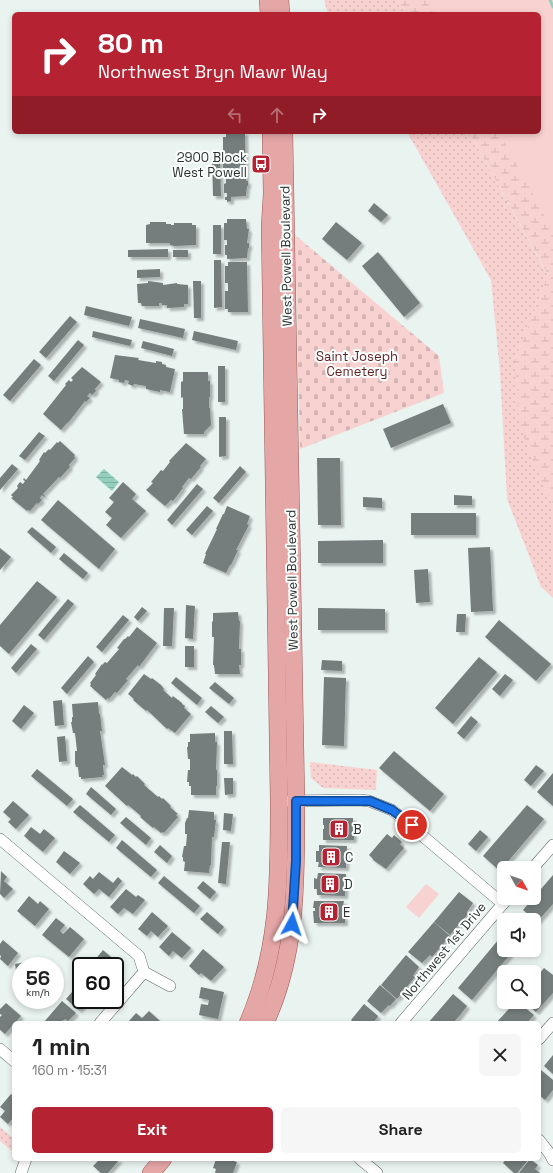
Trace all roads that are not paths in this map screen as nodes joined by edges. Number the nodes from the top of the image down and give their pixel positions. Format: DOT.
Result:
graph roads {
  1 [pos="268,0"];
  2 [pos="280,0"];
  3 [pos="269,12"];
  4 [pos="281,12"];
  5 [pos="271,134"];
  6 [pos="284,134"];
  7 [pos="279,801"];
  8 [pos="296,801"];
  9 [pos="0,839"];
  10 [pos="553,845"];
  11 [pos="539,861"];
  12 [pos="497,894"];
  13 [pos="503,905"];
  14 [pos="144,972"];
  15 [pos="170,986"];
  16 [pos="102,1021"];
  17 [pos="249,1021"];
  18 [pos="266,1021"];
  19 [pos="403,1021"];
  20 [pos="553,1023"];
  21 [pos="541,1037"];
  22 [pos="0,1049"];
  23 [pos="12,1059"];
  24 [pos="541,1143"];
  25 [pos="553,1160"];
  26 [pos="25,1161"];
  27 [pos="161,1161"];
  28 [pos="362,1161"];
  29 [pos="21,1173"];
  30 [pos="151,1173"];
  31 [pos="377,1173"];
  1 -- 3 [label="main road"];
  2 -- 4 [label="main road"];
  5 -- 7 [label="main road, West Powell Boulevard"];
  6 -- 8 [label="main road, West Powell Boulevard"];
  7 -- 8 [label="street"];
  7 -- 17 [label="main road, West Powell Boulevard"];
  8 -- 12 [label="street"];
  8 -- 18 [label="main road, West Powell Boulevard"];
  9 -- 14 [label="street"];
  10 -- 11 [label="street"];
  13 -- 19 [label="street, Northwest 1st Drive"];
  14 -- 15 [label="street"];
  14 -- 16 [label="street"];
  20 -- 21 [label="street"];
  22 -- 23 [label="street"];
  24 -- 25 [label="street"];
  26 -- 29 [label="street"];
  27 -- 30 [label="main road"];
  28 -- 31 [label="street"];
}
